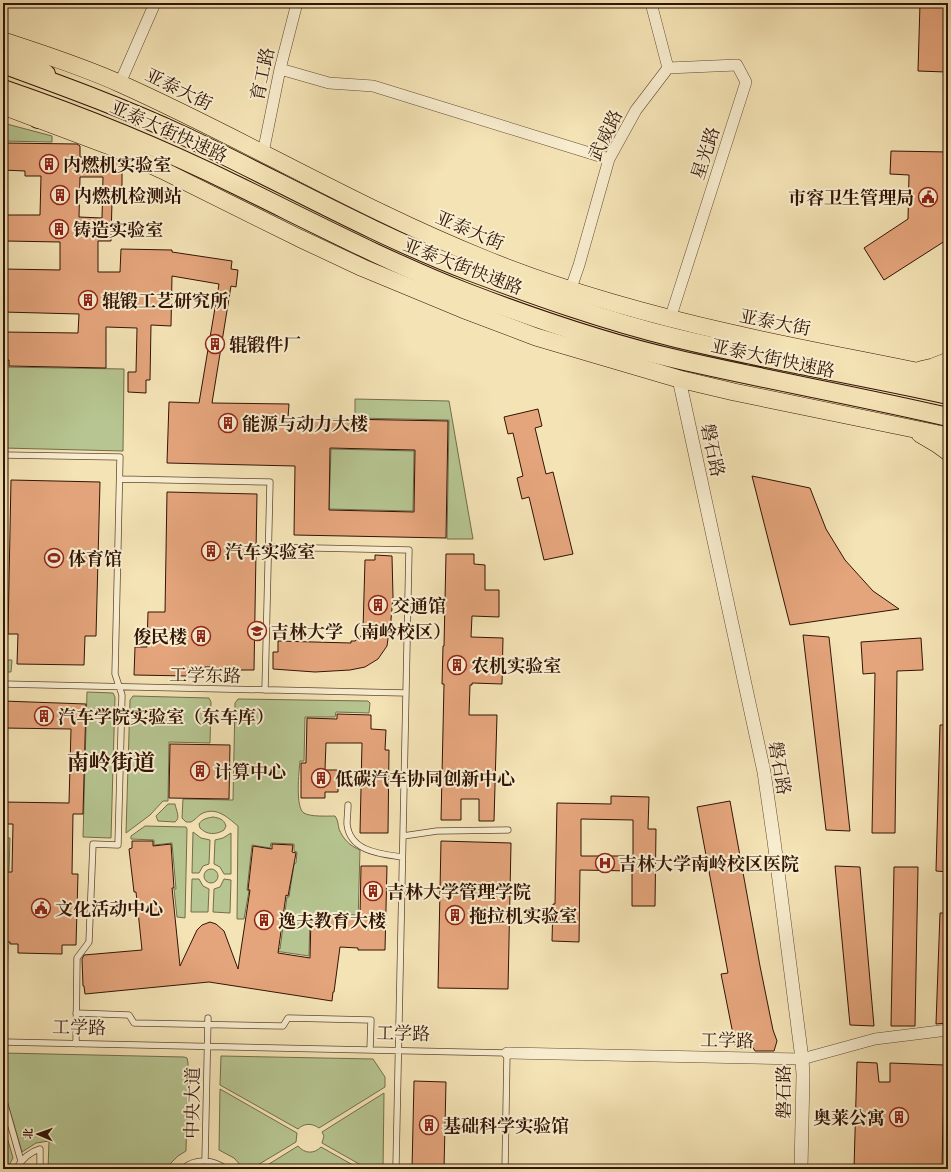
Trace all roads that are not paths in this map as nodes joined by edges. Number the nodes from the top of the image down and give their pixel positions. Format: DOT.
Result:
graph roads {
  1 [pos="155,3"];
  2 [pos="297,3"];
  3 [pos="651,3"];
  4 [pos="3,41"];
  5 [pos="3,44"];
  6 [pos="3,64"];
  7 [pos="668,68"];
  8 [pos="280,69"];
  9 [pos="120,84"];
  10 [pos="61,86"];
  11 [pos="3,89"];
  12 [pos="3,106"];
  13 [pos="38,119"];
  14 [pos="91,121"];
  15 [pos="263,153"];
  16 [pos="609,159"];
  17 [pos="570,290"];
  18 [pos="670,319"];
  19 [pos="948,361"];
  20 [pos="916,371"];
  21 [pos="948,378"];
  22 [pos="679,379"];
  23 [pos="948,395"];
  24 [pos="948,417"];
  25 [pos="906,427"];
  26 [pos="948,436"];
  27 [pos="948,452"];
  28 [pos="3,455"];
  29 [pos="120,479"];
  30 [pos="268,547"];
  31 [pos="3,684"];
  32 [pos="119,687"];
  33 [pos="265,690"];
  34 [pos="406,694"];
  35 [pos="348,805"];
  36 [pos="508,830"];
  37 [pos="403,836"];
  38 [pos="402,857"];
  39 [pos="76,1013"];
  40 [pos="208,1018"];
  41 [pos="208,1024"];
  42 [pos="948,1030"];
  43 [pos="3,1042"];
  44 [pos="76,1044"];
  45 [pos="208,1046"];
  46 [pos="370,1050"];
  47 [pos="398,1050"];
  48 [pos="507,1053"];
  49 [pos="802,1059"];
  50 [pos="3,1098"];
  51 [pos="21,1161"];
  52 [pos="205,1161"];
  53 [pos="396,1165"];
  54 [pos="16,1169"];
  55 [pos="40,1169"];
  56 [pos="182,1169"];
  57 [pos="226,1169"];
  58 [pos="505,1169"];
  59 [pos="801,1169"];
  1 -- 9 [label="street"];
  2 -- 8 [label="street, 育工路"];
  3 -- 7 [label="street"];
  4 -- 9 [label="main road, 亚泰大街"];
  5 -- 10 [label="highway"];
  6 -- 10 [label="highway, 亚泰大街快速路"];
  7 -- 16 [label="street, 武威路"];
  7 -- 18 [label="street, 星光路"];
  8 -- 15 [label="street, 育工路"];
  8 -- 16 [label="street"];
  9 -- 15 [label="main road, 亚泰大街"];
  10 -- 23 [label="highway, 亚泰大街快速路"];
  11 -- 14 [label="highway, 亚泰大街快速路"];
  12 -- 13 [label="main road"];
  13 -- 14 [label="highway"];
  13 -- 22 [label="main road"];
  14 -- 24 [label="highway, 亚泰大街快速路"];
  15 -- 17 [label="main road, 亚泰大街"];
  16 -- 17 [label="street, 武威路"];
  17 -- 18 [label="main road, 亚泰大街"];
  18 -- 20 [label="main road, 亚泰大街"];
  19 -- 20 [label="main road"];
  20 -- 21 [label="main road, 亚泰大街"];
  22 -- 25 [label="main road"];
  22 -- 49 [label="street, 磐石路"];
  25 -- 26 [label="main road"];
  25 -- 27 [label="main road"];
  28 -- 29 [label="lane"];
  29 -- 30 [label="lane"];
  29 -- 32 [label="lane"];
  30 -- 33 [label="lane"];
  30 -- 34 [label="lane"];
  31 -- 32 [label="lane, 工学东路"];
  32 -- 33 [label="lane, 工学东路"];
  32 -- 39 [label="lane"];
  33 -- 34 [label="lane, 工学东路"];
  34 -- 37 [label="lane"];
  35 -- 38 [label="lane"];
  36 -- 37 [label="lane"];
  37 -- 38 [label="lane"];
  38 -- 47 [label="lane"];
  39 -- 41 [label="lane"];
  39 -- 44 [label="lane"];
  40 -- 41 [label="lane, 中央大道"];
  41 -- 45 [label="lane, 中央大道"];
  41 -- 46 [label="lane"];
  42 -- 49 [label="street, 工学路"];
  43 -- 44 [label="lane, 工学路"];
  44 -- 45 [label="lane, 工学路"];
  45 -- 46 [label="lane, 工学路"];
  45 -- 52 [label="lane, 中央大道"];
  46 -- 47 [label="lane, 工学路"];
  47 -- 48 [label="lane, 工学路"];
  47 -- 53 [label="lane"];
  48 -- 49 [label="street, 工学路"];
  48 -- 58 [label="lane"];
  49 -- 59 [label="street, 磐石路"];
  50 -- 51 [label="lane"];
  51 -- 54 [label="lane"];
  51 -- 55 [label="lane"];
  52 -- 56 [label="lane"];
  52 -- 57 [label="lane"];
}
